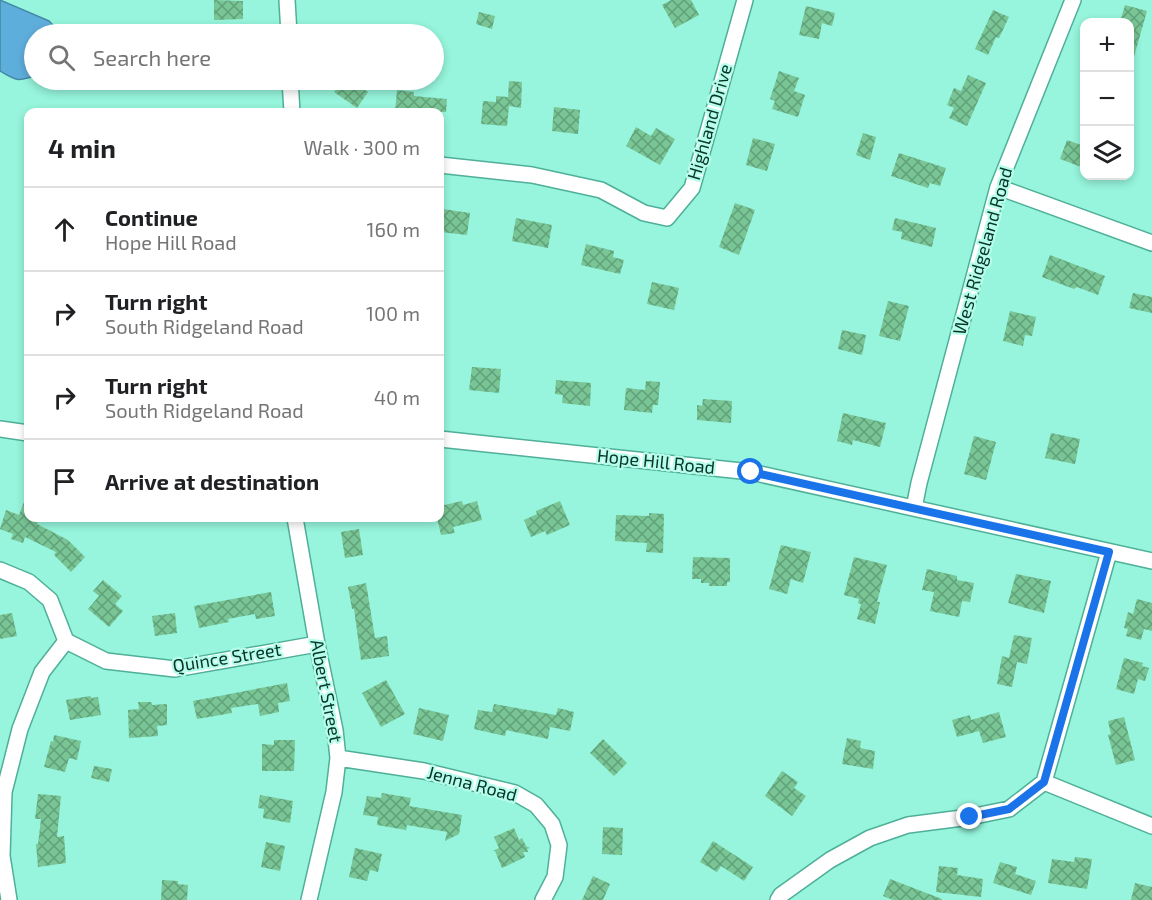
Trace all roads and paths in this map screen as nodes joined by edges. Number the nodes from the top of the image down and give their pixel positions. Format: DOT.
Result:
graph roads {
  1 [pos="287,0"];
  2 [pos="745,0"];
  3 [pos="1073,0"];
  4 [pos="288,24"];
  5 [pos="291,90"];
  6 [pos="292,108"];
  7 [pos="444,165"];
  8 [pos="998,187"];
  9 [pos="1152,243"];
  10 [pos="0,429"];
  11 [pos="24,432"];
  12 [pos="444,440"];
  13 [pos="914,508"];
  14 [pos="296,522"];
  15 [pos="1109,552"];
  16 [pos="1152,561"];
  17 [pos="0,570"];
  18 [pos="66,641"];
  19 [pos="317,644"];
  20 [pos="338,758"];
  21 [pos="1044,782"];
  22 [pos="1152,826"];
  23 [pos="9,900"];
  24 [pos="309,900"];
  25 [pos="543,900"];
  26 [pos="778,900"];
  1 -- 4 [label="street"];
  2 -- 7 [label="street, Highland Drive"];
  3 -- 8 [label="street, West Ridgeland Road"];
  5 -- 6 [label="street"];
  8 -- 9 [label="street"];
  8 -- 13 [label="street, West Ridgeland Road"];
  10 -- 11 [label="street"];
  12 -- 13 [label="street, Hope Hill Road"];
  13 -- 15 [label="street, Hope Hill Road"];
  14 -- 19 [label="street, Albert Street"];
  15 -- 16 [label="street, Hope Hill Road"];
  15 -- 21 [label="street"];
  17 -- 18 [label="street"];
  18 -- 19 [label="street, Quince Street"];
  18 -- 23 [label="street"];
  19 -- 20 [label="street, Albert Street"];
  20 -- 24 [label="street, Albert Street"];
  20 -- 25 [label="street, Jenna Road"];
  21 -- 22 [label="street"];
  21 -- 26 [label="street"];
}
